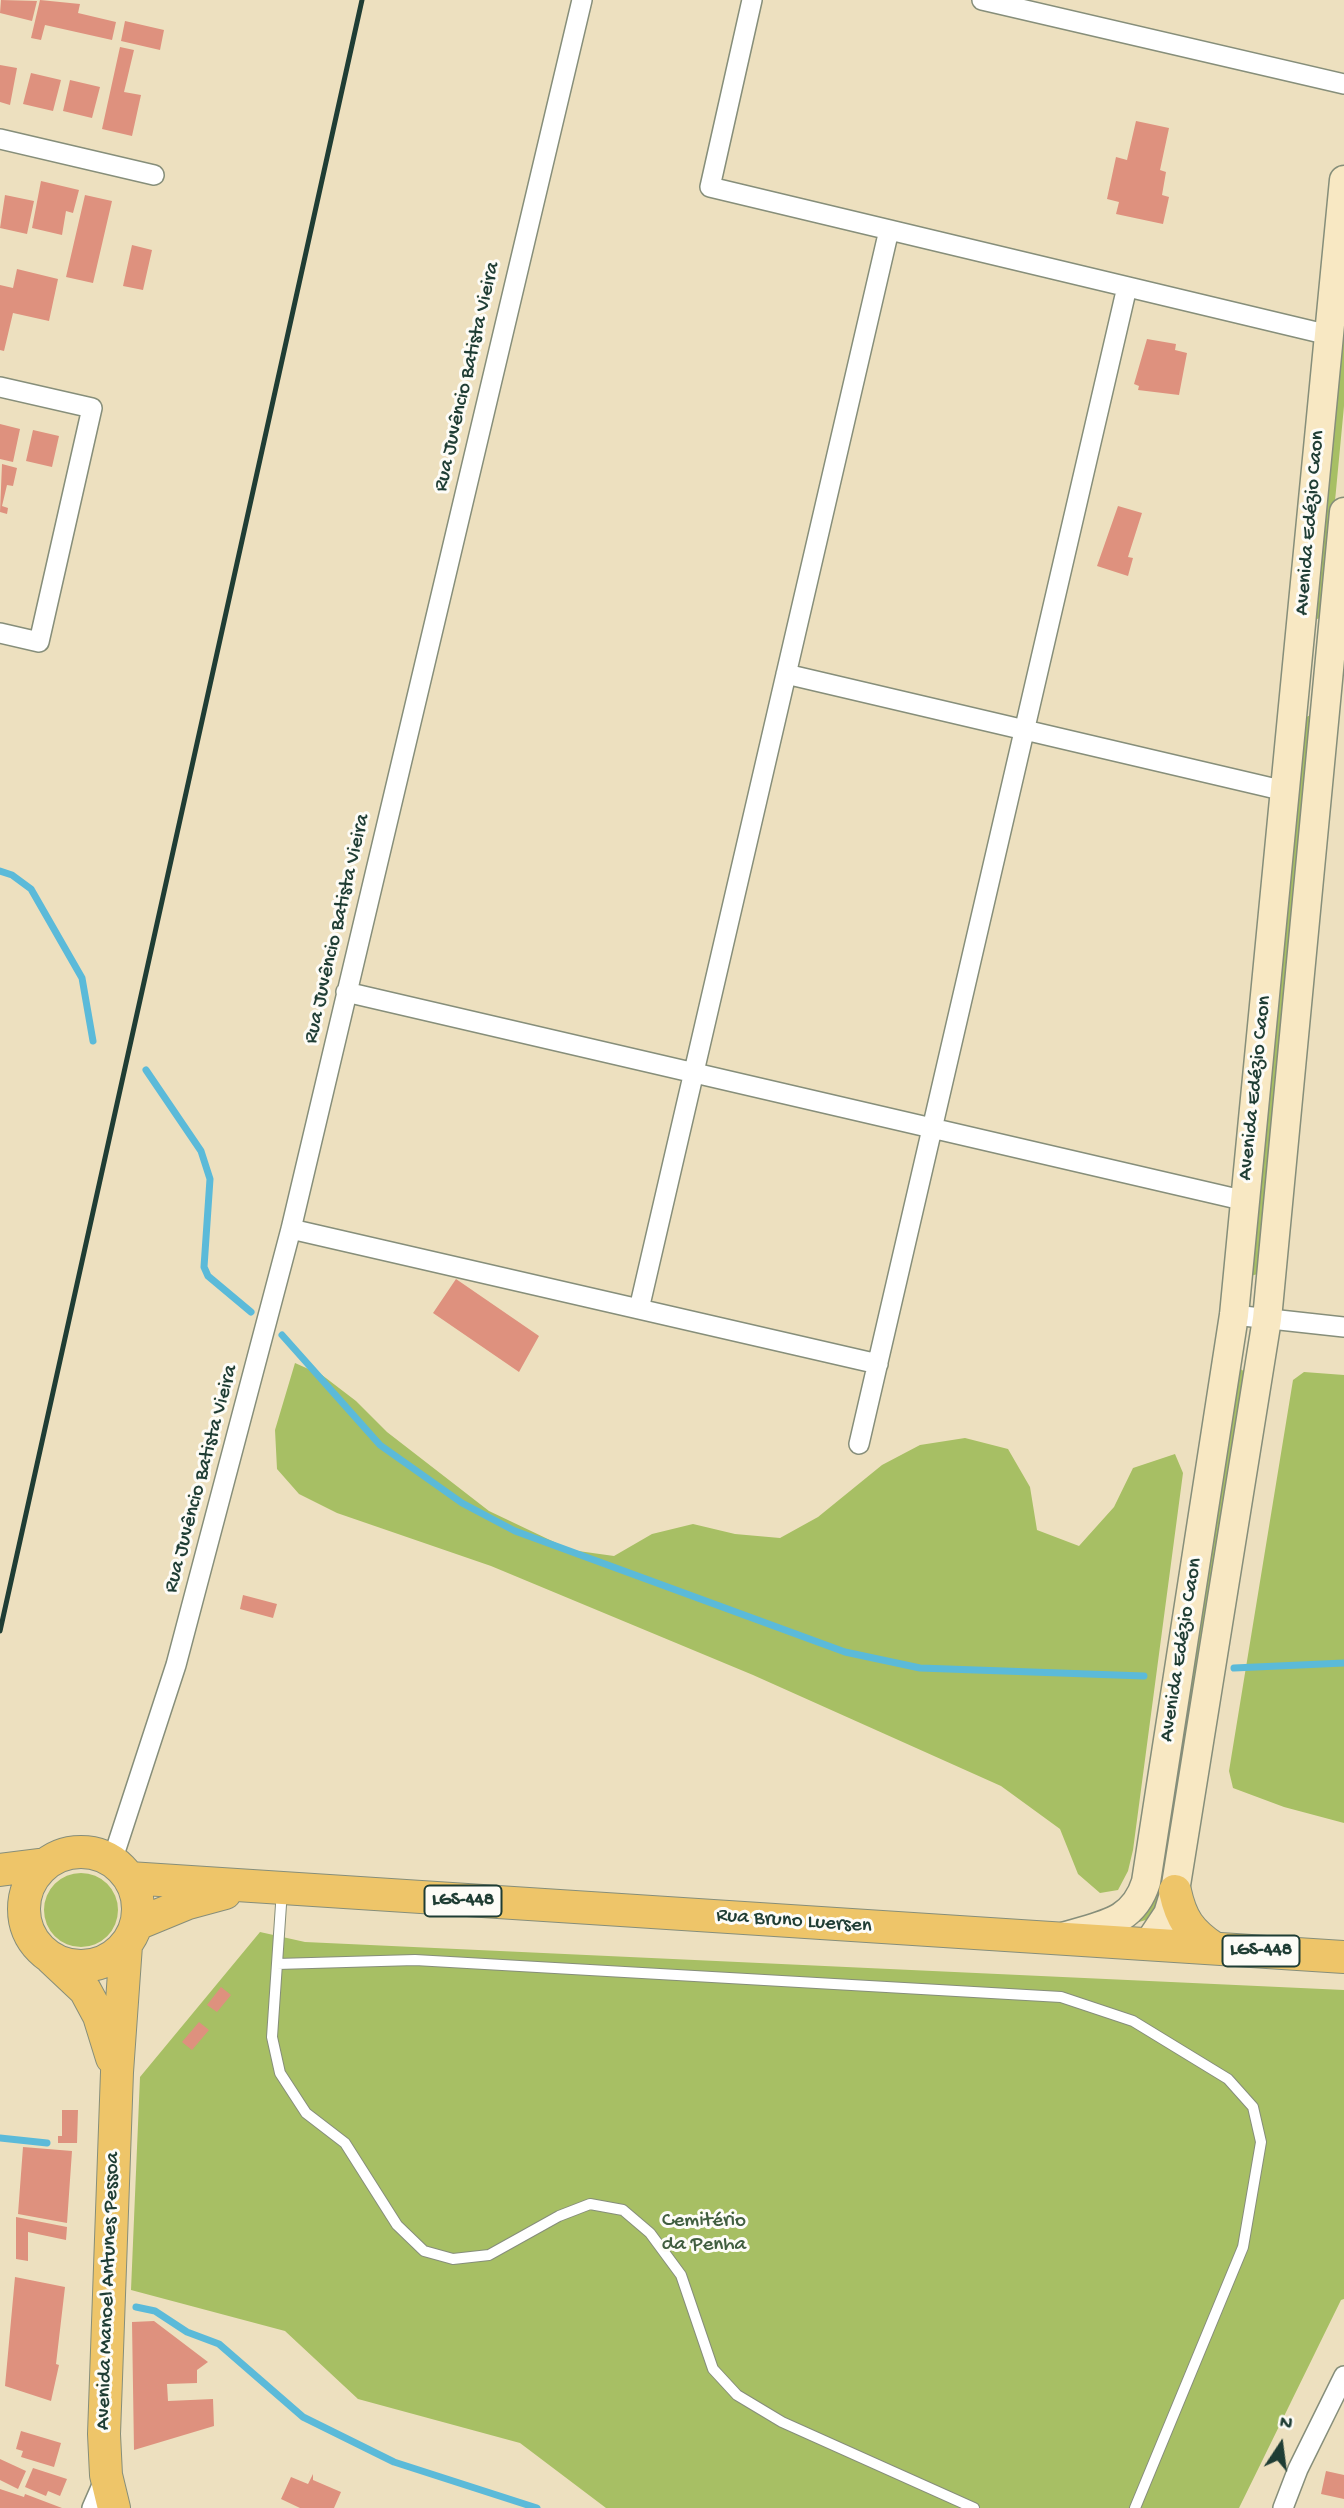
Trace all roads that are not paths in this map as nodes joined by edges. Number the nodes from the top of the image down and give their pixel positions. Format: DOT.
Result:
graph roads {
  1 [pos="582,0"];
  2 [pos="752,0"];
  3 [pos="982,0"];
  4 [pos="1344,84"];
  5 [pos="0,139"];
  6 [pos="154,175"];
  7 [pos="1344,180"];
  8 [pos="889,230"];
  9 [pos="1127,286"];
  10 [pos="1329,335"];
  11 [pos="0,387"];
  12 [pos="1344,512"];
  13 [pos="0,633"];
  14 [pos="1297,664"];
  15 [pos="1336,668"];
  16 [pos="786,674"];
  17 [pos="1025,730"];
  18 [pos="1285,791"];
  19 [pos="346,992"];
  20 [pos="694,1072"];
  21 [pos="932,1128"];
  22 [pos="1245,1200"];
  23 [pos="291,1229"];
  24 [pos="639,1309"];
  25 [pos="1234,1315"];
  26 [pos="1267,1319"];
  27 [pos="1344,1327"];
  28 [pos="878,1364"];
  29 [pos="859,1444"];
  30 [pos="0,1857"];
  31 [pos="46,1864"];
  32 [pos="0,1870"];
  33 [pos="121,1870"];
  34 [pos="243,1887"];
  35 [pos="282,1890"];
  36 [pos="1175,1891"];
  37 [pos="12,1913"];
  38 [pos="131,1934"];
  39 [pos="1060,1938"];
  40 [pos="1148,1944"];
  41 [pos="1214,1948"];
  42 [pos="1344,1956"];
  43 [pos="51,1958"];
  44 [pos="277,1964"];
  45 [pos="117,2073"];
  46 [pos="1344,2376"];
  47 [pos="106,2475"];
  48 [pos="92,2508"];
  49 [pos="114,2508"];
  50 [pos="974,2508"];
  51 [pos="1135,2508"];
  52 [pos="1283,2508"];
  1 -- 19 [label="street, Rua Juvêncio Batista Vieira"];
  2 -- 8 [label="street"];
  3 -- 4 [label="street"];
  5 -- 6 [label="street"];
  7 -- 10 [label="main road, Avenida Edézio Caon"];
  8 -- 9 [label="street"];
  8 -- 16 [label="street"];
  9 -- 10 [label="street"];
  9 -- 17 [label="street"];
  10 -- 14 [label="main road, Avenida Edézio Caon"];
  11 -- 13 [label="street"];
  12 -- 15 [label="main road, Avenida Edézio Caon"];
  14 -- 15 [label="street"];
  14 -- 18 [label="main road, Avenida Edézio Caon"];
  15 -- 26 [label="main road, Avenida Edézio Caon"];
  16 -- 17 [label="street"];
  16 -- 20 [label="street"];
  17 -- 18 [label="street"];
  17 -- 21 [label="street"];
  18 -- 22 [label="main road, Avenida Edézio Caon"];
  19 -- 20 [label="street"];
  19 -- 23 [label="street, Rua Juvêncio Batista Vieira"];
  20 -- 21 [label="street"];
  20 -- 24 [label="street"];
  21 -- 22 [label="street"];
  21 -- 28 [label="street"];
  22 -- 25 [label="main road, Avenida Edézio Caon"];
  23 -- 24 [label="street"];
  23 -- 33 [label="street, Rua Juvêncio Batista Vieira"];
  24 -- 28 [label="street"];
  25 -- 26 [label="street"];
  25 -- 39 [label="main road, Avenida Edézio Caon"];
  26 -- 27 [label="street"];
  26 -- 36 [label="main road, Avenida Edézio Caon"];
  28 -- 29 [label="street"];
  30 -- 31 [label="street"];
  31 -- 32 [label="main road"];
  31 -- 33 [label="main road"];
  31 -- 37 [label="main road"];
  33 -- 34 [label="main road, Rua Bruno Luersen / LGS-448"];
  33 -- 38 [label="main road"];
  34 -- 35 [label="main road, Rua Bruno Luersen / LGS-448"];
  34 -- 38 [label="main road, Rua Bruno Luersen / LGS-448"];
  35 -- 39 [label="main road, Rua Bruno Luersen / LGS-448"];
  35 -- 44 [label="lane"];
  36 -- 40 [label="main road, Avenida Edézio Caon"];
  36 -- 41 [label="main road"];
  37 -- 43 [label="main road"];
  38 -- 43 [label="main road"];
  38 -- 45 [label="main road, Avenida Manoel Antunes Pessoa"];
  39 -- 40 [label="main road, Rua Bruno Luersen / LGS-448"];
  40 -- 41 [label="main road, Rua Bruno Luersen / LGS-448"];
  41 -- 42 [label="main road, Rua Bruno Luersen / LGS-448"];
  43 -- 45 [label="main road, Avenida Manoel Antunes Pessoa"];
  44 -- 50 [label="lane"];
  44 -- 51 [label="lane"];
  45 -- 47 [label="main road, Avenida Manoel Antunes Pessoa"];
  46 -- 52 [label="street"];
  47 -- 48 [label="street"];
  47 -- 49 [label="main road, Avenida Manoel Antunes Pessoa"];
}
